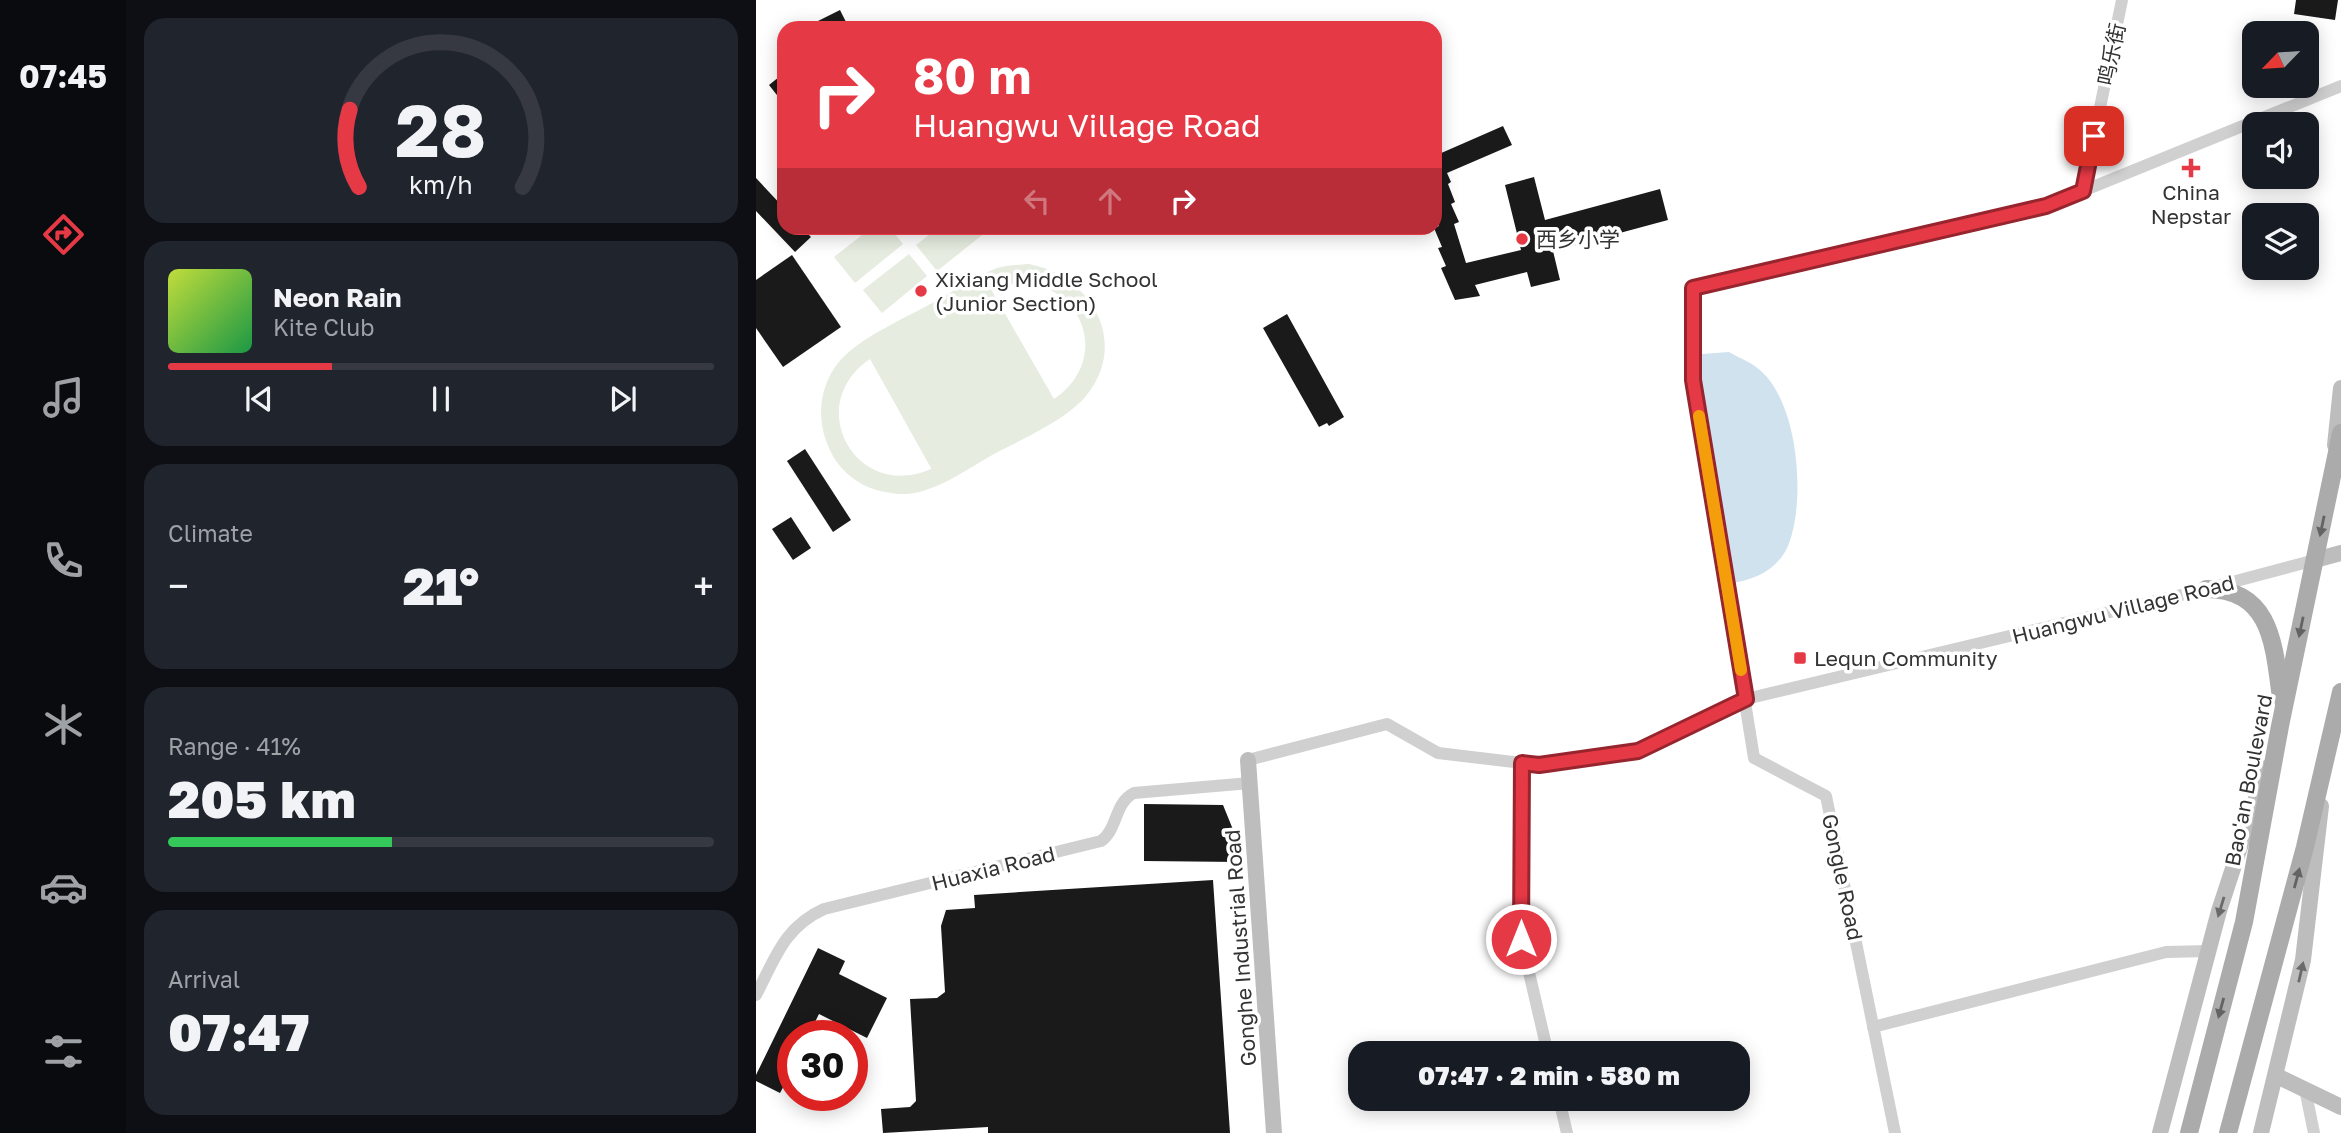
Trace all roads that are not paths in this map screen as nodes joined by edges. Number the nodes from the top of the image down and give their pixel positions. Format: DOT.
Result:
graph roads {
  1 [pos="2122,0"];
  2 [pos="2341,86"];
  3 [pos="2083,191"];
  4 [pos="2341,388"];
  5 [pos="2341,433"];
  6 [pos="2329,493"];
  7 [pos="2341,552"];
  8 [pos="2315,560"];
  9 [pos="2341,566"];
  10 [pos="2206,589"];
  11 [pos="2341,692"];
  12 [pos="1746,699"];
  13 [pos="2282,718"];
  14 [pos="2341,719"];
  15 [pos="2327,753"];
  16 [pos="1248,760"];
  17 [pos="1522,763"];
  18 [pos="1250,783"];
  19 [pos="2209,951"];
  20 [pos="756,995"];
  21 [pos="1873,1027"];
  22 [pos="1545,1041"];
  23 [pos="2277,1076"];
  24 [pos="2305,1089"];
  25 [pos="2341,1107"];
  26 [pos="1562,1111"];
  27 [pos="1274,1133"];
  28 [pos="1567,1133"];
  29 [pos="1895,1133"];
  30 [pos="2160,1133"];
  31 [pos="2189,1133"];
  32 [pos="2228,1133"];
  33 [pos="2261,1133"];
  34 [pos="2314,1133"];
  1 -- 3 [label="street, 鸣乐街"];
  2 -- 3 [label="street"];
  3 -- 12 [label="street, Gongle Road"];
  4 -- 6 [label="main road"];
  5 -- 6 [label="main road, Bao'an Boulevard"];
  6 -- 8 [label="main road, Bao'an Boulevard, one-way"];
  7 -- 8 [label="main road"];
  8 -- 9 [label="main road"];
  8 -- 10 [label="street, Huangwu Village Road"];
  8 -- 13 [label="main road, Bao'an Boulevard, one-way"];
  10 -- 12 [label="street, Huangwu Village Road"];
  10 -- 13 [label="main road"];
  11 -- 15 [label="main road"];
  12 -- 17 [label="street, Huangwu Village Road"];
  12 -- 21 [label="street, Gongle Road"];
  13 -- 19 [label="main road, one-way"];
  13 -- 31 [label="main road, Bao'an Boulevard, one-way"];
  14 -- 15 [label="main road"];
  23 -- 15 [label="main road, one-way"];
  32 -- 15 [label="main road, one-way"];
  16 -- 17 [label="street, Huangwu Village Road"];
  16 -- 18 [label="main road, Gonghe Industrial Road"];
  17 -- 22 [label="street"];
  18 -- 20 [label="street, Huaxia Road"];
  18 -- 27 [label="main road, Gonghe Industrial Road"];
  19 -- 21 [label="street"];
  19 -- 30 [label="main road"];
  21 -- 29 [label="street, Gongle Road"];
  23 -- 24 [label="main road"];
  23 -- 33 [label="main road"];
  24 -- 25 [label="main road"];
  24 -- 34 [label="street"];
  26 -- 28 [label="street"];
}
